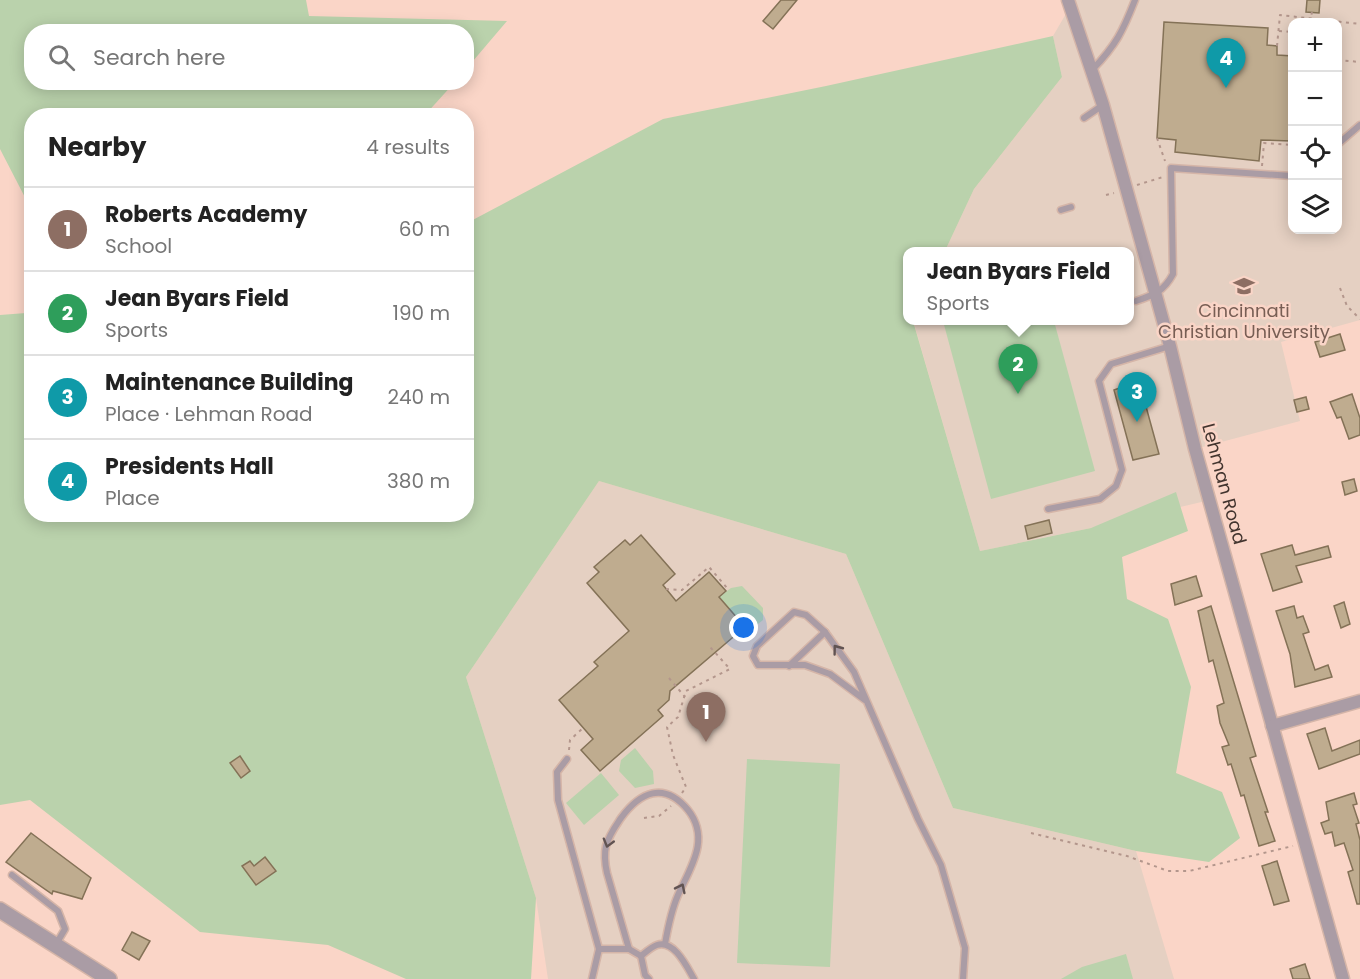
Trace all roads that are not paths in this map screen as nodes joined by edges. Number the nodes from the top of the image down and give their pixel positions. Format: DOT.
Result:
graph roads {
  1 [pos="1068,0"];
  2 [pos="1135,0"];
  3 [pos="1093,69"];
  4 [pos="1103,105"];
  5 [pos="1084,118"];
  6 [pos="1360,125"];
  7 [pos="1342,141"];
  8 [pos="1288,176"];
  9 [pos="1071,207"];
  10 [pos="1061,210"];
  11 [pos="1156,294"];
  12 [pos="1136,301"];
  13 [pos="1170,346"];
  14 [pos="1048,509"];
  15 [pos="825,632"];
  16 [pos="789,666"];
  17 [pos="865,700"];
  18 [pos="1360,701"];
  19 [pos="1272,726"];
  20 [pos="567,759"];
  21 [pos="12,875"];
  22 [pos="0,910"];
  23 [pos="665,944"];
  24 [pos="55,946"];
  25 [pos="599,949"];
  26 [pos="629,949"];
  27 [pos="641,956"];
  28 [pos="109,979"];
  29 [pos="592,979"];
  30 [pos="649,979"];
  31 [pos="694,979"];
  32 [pos="963,979"];
  33 [pos="1343,979"];
  1 -- 3 [label="street, Lehman Road"];
  2 -- 3 [label="lane"];
  3 -- 4 [label="street, Lehman Road"];
  4 -- 5 [label="lane"];
  4 -- 11 [label="street, Lehman Road"];
  6 -- 7 [label="lane"];
  8 -- 11 [label="lane"];
  9 -- 10 [label="lane"];
  11 -- 12 [label="lane"];
  11 -- 13 [label="street, Lehman Road"];
  13 -- 14 [label="lane"];
  13 -- 19 [label="street, Lehman Road"];
  15 -- 16 [label="lane"];
  15 -- 16 [label="lane"];
  17 -- 15 [label="lane, one-way"];
  16 -- 17 [label="lane"];
  17 -- 32 [label="lane"];
  18 -- 19 [label="street"];
  19 -- 33 [label="street, Lehman Road"];
  20 -- 25 [label="lane"];
  21 -- 24 [label="lane"];
  22 -- 24 [label="street"];
  23 -- 26 [label="lane, one-way"];
  23 -- 27 [label="lane"];
  23 -- 31 [label="lane"];
  24 -- 28 [label="street"];
  25 -- 26 [label="lane"];
  25 -- 29 [label="lane"];
  26 -- 27 [label="lane"];
  27 -- 30 [label="lane"];
}
